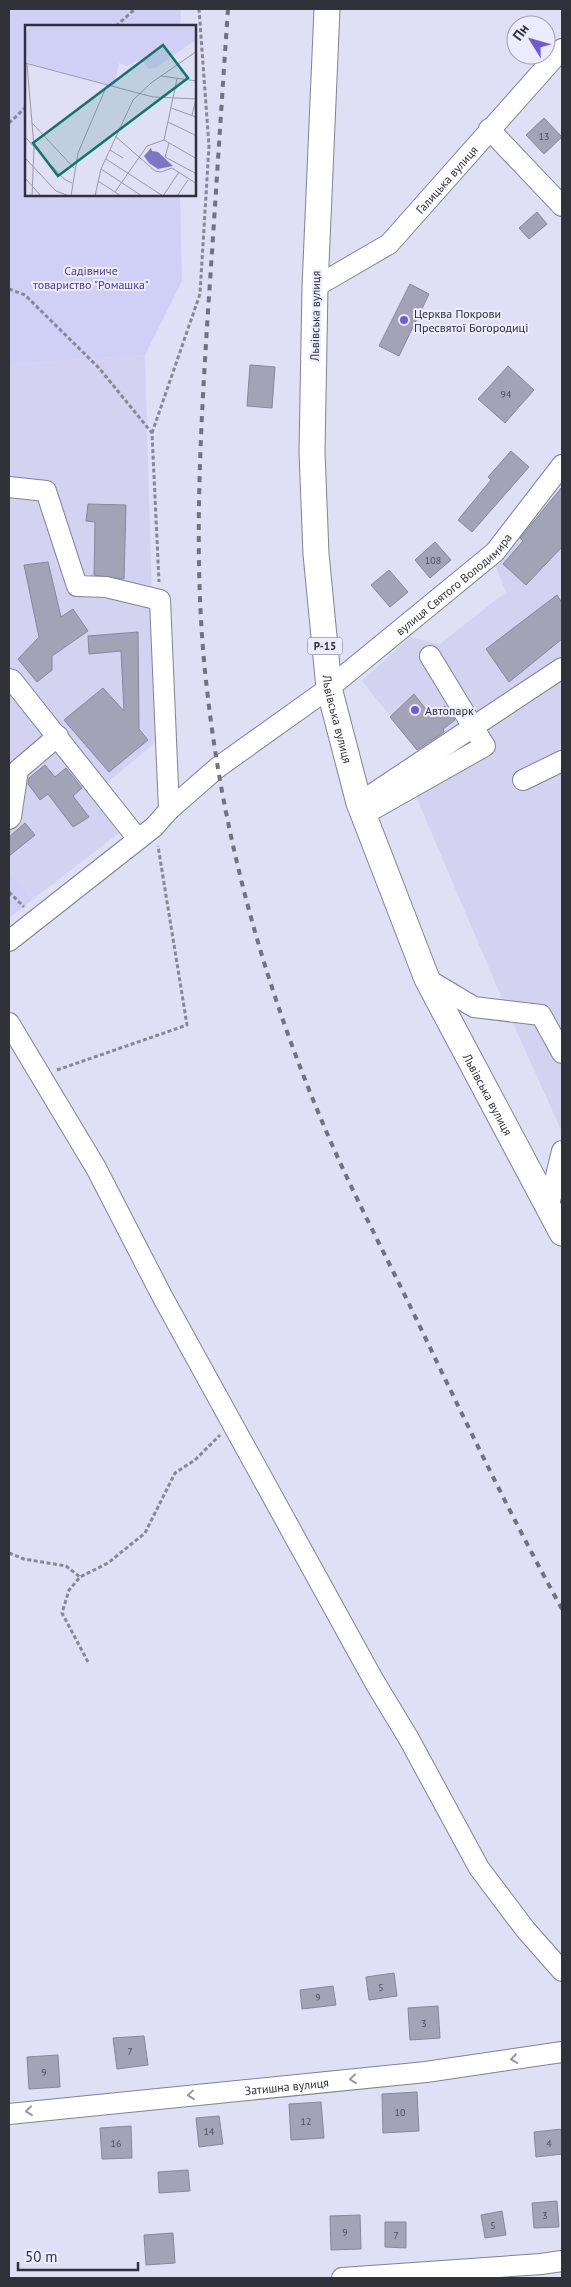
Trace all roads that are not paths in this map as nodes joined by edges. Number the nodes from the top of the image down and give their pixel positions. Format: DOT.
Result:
graph roads {
  1 [pos="327,9"];
  2 [pos="562,49"];
  3 [pos="489,129"];
  4 [pos="562,206"];
  5 [pos="315,287"];
  6 [pos="562,465"];
  7 [pos="9,488"];
  8 [pos="430,656"];
  9 [pos="562,668"];
  10 [pos="9,679"];
  11 [pos="329,688"];
  12 [pos="473,726"];
  13 [pos="58,736"];
  14 [pos="562,762"];
  15 [pos="522,780"];
  16 [pos="361,809"];
  17 [pos="169,810"];
  18 [pos="9,819"];
  19 [pos="138,839"];
  20 [pos="9,941"];
  21 [pos="427,979"];
  22 [pos="9,1024"];
  23 [pos="562,1053"];
  24 [pos="562,1153"];
  25 [pos="548,1209"];
  26 [pos="562,1233"];
  27 [pos="562,1971"];
  28 [pos="562,2052"];
  29 [pos="9,2114"];
  30 [pos="562,2261"];
  31 [pos="342,2278"];
  1 -- 5 [label="main road, Львівська вулиця / Р-15"];
  2 -- 3 [label="street, Галицька вулиця"];
  3 -- 4 [label="street"];
  3 -- 5 [label="street, Галицька вулиця"];
  5 -- 11 [label="main road, Львівська вулиця / Р-15"];
  6 -- 11 [label="street, вулиця Святого Володимира"];
  7 -- 17 [label="street"];
  8 -- 12 [label="street"];
  9 -- 12 [label="street"];
  10 -- 13 [label="street"];
  11 -- 16 [label="main road, Львівська вулиця / Р-15"];
  11 -- 17 [label="street, вулиця Святого Володимира"];
  12 -- 16 [label="street"];
  13 -- 18 [label="street"];
  13 -- 19 [label="street"];
  14 -- 15 [label="street"];
  16 -- 21 [label="main road, Львівська вулиця / Р-15"];
  17 -- 19 [label="street, вулиця Святого Володимира"];
  19 -- 20 [label="street, вулиця Святого Володимира"];
  21 -- 23 [label="street"];
  21 -- 25 [label="main road, Львівська вулиця / Р-15"];
  22 -- 27 [label="street"];
  24 -- 25 [label="street"];
  25 -- 26 [label="main road, Львівська вулиця / Р-15"];
  28 -- 29 [label="street, Затишна вулиця, one-way"];
  30 -- 31 [label="street"];
}
